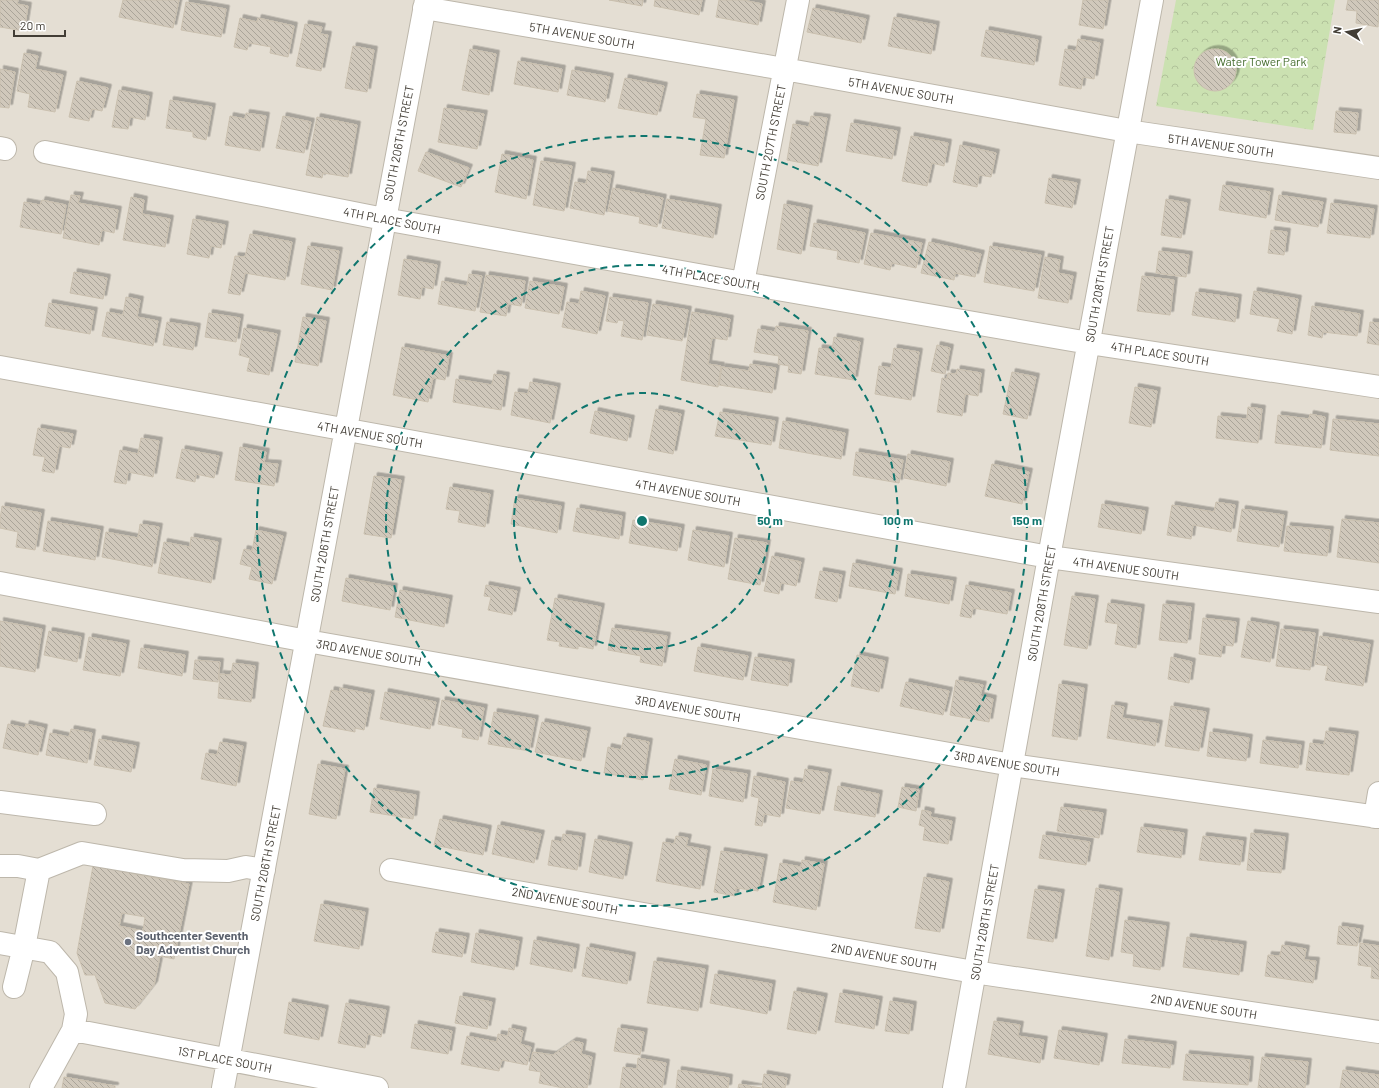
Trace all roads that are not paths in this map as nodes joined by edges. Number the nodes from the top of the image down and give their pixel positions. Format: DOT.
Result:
graph roads {
  1 [pos="798,0"];
  2 [pos="1152,0"];
  3 [pos="425,4"];
  4 [pos="784,69"];
  5 [pos="1127,131"];
  6 [pos="45,152"];
  7 [pos="1379,168"];
  8 [pos="384,218"];
  9 [pos="743,283"];
  10 [pos="1089,343"];
  11 [pos="0,366"];
  12 [pos="1379,386"];
  13 [pos="345,429"];
  14 [pos="1049,557"];
  15 [pos="0,583"];
  16 [pos="1379,602"];
  17 [pos="307,641"];
  18 [pos="1012,765"];
  19 [pos="1379,793"];
  20 [pos="0,802"];
  21 [pos="95,814"];
  22 [pos="1377,817"];
  23 [pos="0,866"];
  24 [pos="39,870"];
  25 [pos="264,870"];
  26 [pos="391,870"];
  27 [pos="0,944"];
  28 [pos="24,947"];
  29 [pos="974,972"];
  30 [pos="14,987"];
  31 [pos="73,1030"];
  32 [pos="1379,1032"];
  33 [pos="228,1060"];
  34 [pos="41,1088"];
  35 [pos="223,1088"];
  36 [pos="377,1088"];
  37 [pos="954,1088"];
  1 -- 4 [label="street, SOUTH 207TH STREET"];
  2 -- 5 [label="street, SOUTH 208TH STREET"];
  3 -- 4 [label="street, 5TH AVENUE SOUTH"];
  3 -- 8 [label="street, SOUTH 206TH STREET"];
  4 -- 5 [label="street, 5TH AVENUE SOUTH"];
  4 -- 9 [label="street, SOUTH 207TH STREET"];
  5 -- 7 [label="street, 5TH AVENUE SOUTH"];
  5 -- 10 [label="street, SOUTH 208TH STREET"];
  6 -- 8 [label="street, 4TH PLACE SOUTH"];
  8 -- 9 [label="street, 4TH PLACE SOUTH"];
  8 -- 13 [label="street, SOUTH 206TH STREET"];
  9 -- 10 [label="street, 4TH PLACE SOUTH"];
  10 -- 12 [label="street, 4TH PLACE SOUTH"];
  10 -- 14 [label="street, SOUTH 208TH STREET"];
  11 -- 13 [label="street, 4TH AVENUE SOUTH"];
  13 -- 14 [label="street, 4TH AVENUE SOUTH"];
  13 -- 17 [label="street, SOUTH 206TH STREET"];
  14 -- 16 [label="street, 4TH AVENUE SOUTH"];
  14 -- 18 [label="street, SOUTH 208TH STREET"];
  15 -- 17 [label="street, 3RD AVENUE SOUTH"];
  17 -- 18 [label="street, 3RD AVENUE SOUTH"];
  17 -- 25 [label="street, SOUTH 206TH STREET"];
  18 -- 22 [label="street, 3RD AVENUE SOUTH"];
  18 -- 29 [label="street, SOUTH 208TH STREET"];
  19 -- 22 [label="street"];
  20 -- 21 [label="street"];
  23 -- 24 [label="street"];
  24 -- 25 [label="street"];
  24 -- 28 [label="street"];
  25 -- 33 [label="street, SOUTH 206TH STREET"];
  26 -- 29 [label="street, 2ND AVENUE SOUTH"];
  27 -- 28 [label="street"];
  28 -- 30 [label="street"];
  28 -- 31 [label="street"];
  29 -- 32 [label="street, 2ND AVENUE SOUTH"];
  29 -- 37 [label="street, SOUTH 208TH STREET"];
  31 -- 33 [label="street, 1ST PLACE SOUTH"];
  31 -- 34 [label="street"];
  33 -- 35 [label="street, SOUTH 206TH STREET"];
  33 -- 36 [label="street, 1ST PLACE SOUTH"];
}
